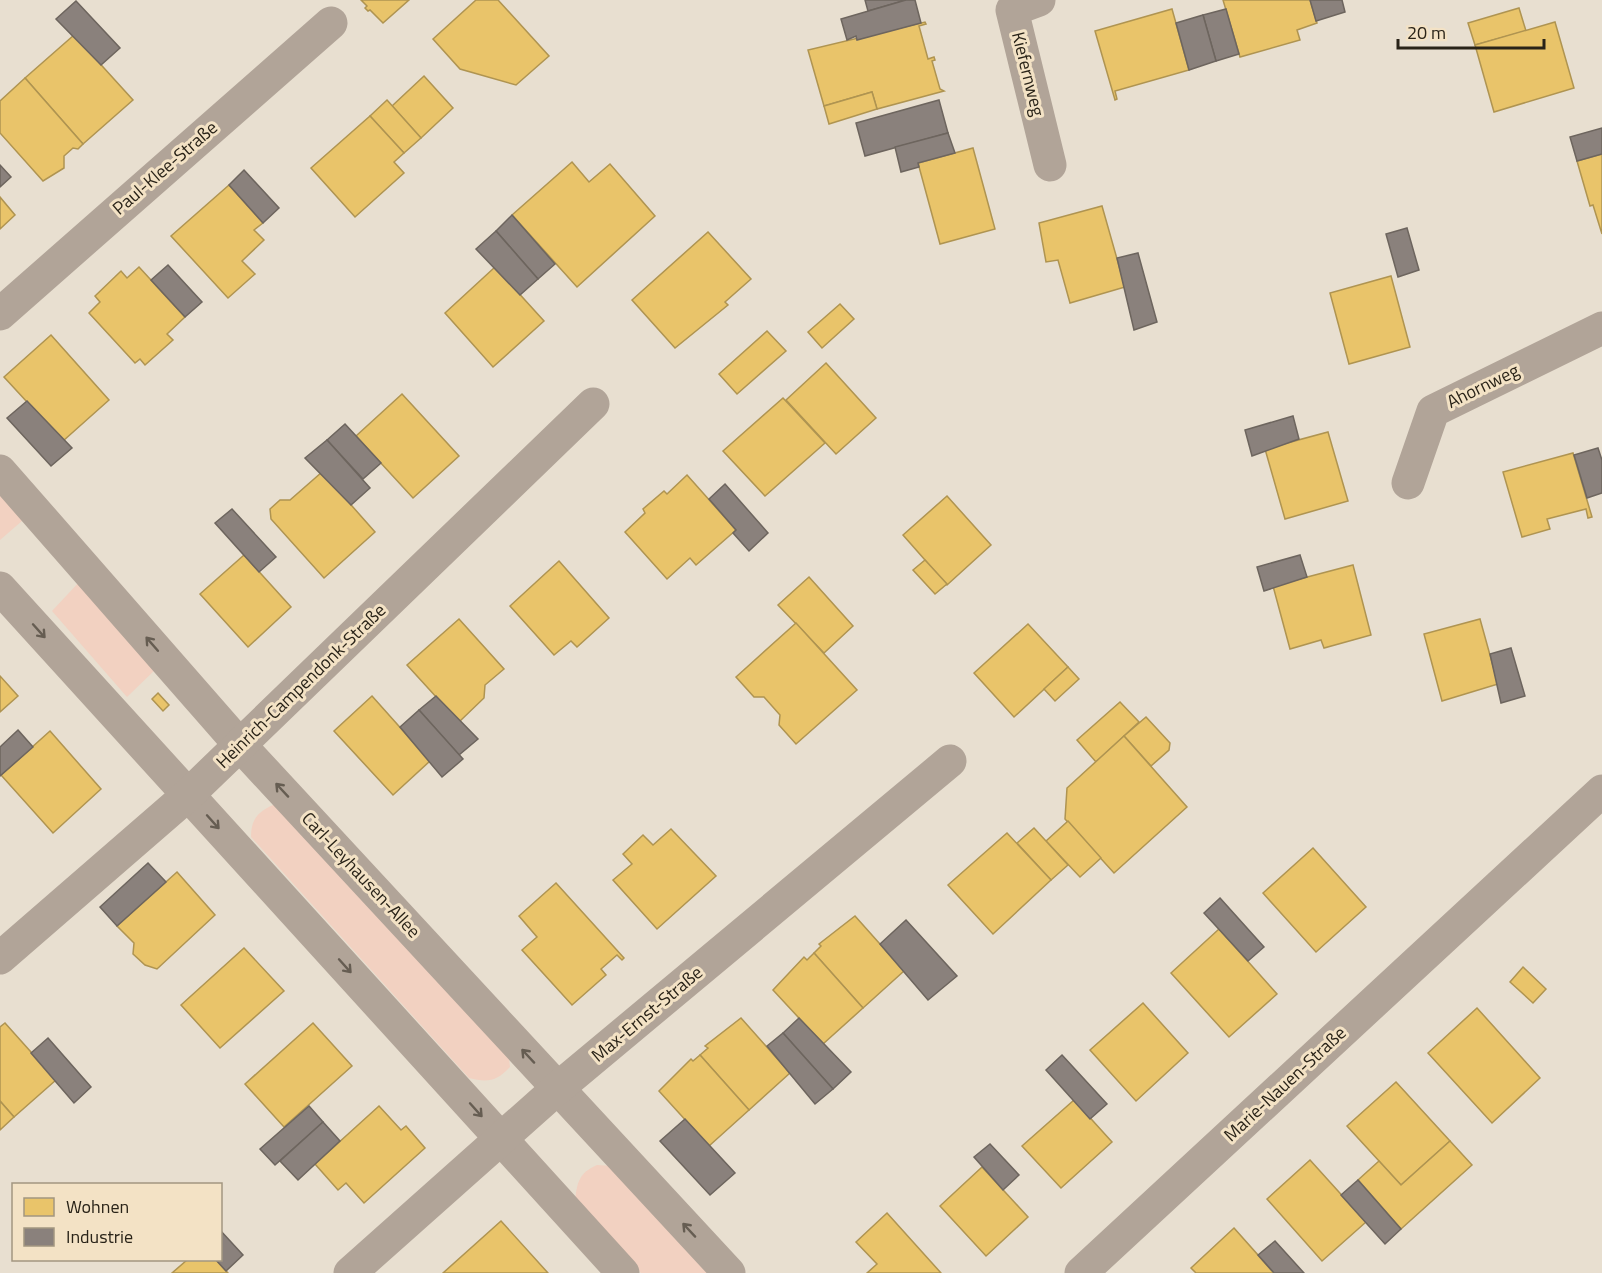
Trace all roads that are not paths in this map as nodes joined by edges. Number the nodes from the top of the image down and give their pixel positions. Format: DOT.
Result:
graph roads {
  1 [pos="1039,0"];
  2 [pos="331,22"];
  3 [pos="1050,165"];
  4 [pos="0,314"];
  5 [pos="1602,328"];
  6 [pos="593,404"];
  7 [pos="0,471"];
  8 [pos="1408,483"];
  9 [pos="0,588"];
  10 [pos="239,744"];
  11 [pos="950,761"];
  12 [pos="1602,791"];
  13 [pos="188,795"];
  14 [pos="0,958"];
  15 [pos="558,1088"];
  16 [pos="502,1137"];
  17 [pos="350,1273"];
  18 [pos="623,1273"];
  19 [pos="729,1273"];
  20 [pos="1081,1273"];
  1 -- 3 [label="street, Kiefernweg"];
  2 -- 4 [label="street, Paul-Klee-Straße"];
  5 -- 8 [label="street, Ahornweg"];
  6 -- 10 [label="street, Heinrich-Campendonk-Straße"];
  10 -- 7 [label="street, Carl-Leyhausen-Allee, one-way"];
  9 -- 13 [label="street, one-way"];
  10 -- 13 [label="street, Heinrich-Campendonk-Straße"];
  15 -- 10 [label="street, Carl-Leyhausen-Allee, one-way"];
  11 -- 15 [label="street, Max-Ernst-Straße"];
  12 -- 20 [label="street, Marie-Nauen-Straße"];
  13 -- 14 [label="street, Heinrich-Campendonk-Straße"];
  13 -- 16 [label="street, one-way"];
  15 -- 16 [label="street, Max-Ernst-Straße"];
  19 -- 15 [label="street, Carl-Leyhausen-Allee, one-way"];
  16 -- 17 [label="street, Max-Ernst-Straße"];
  16 -- 18 [label="street"];
}
